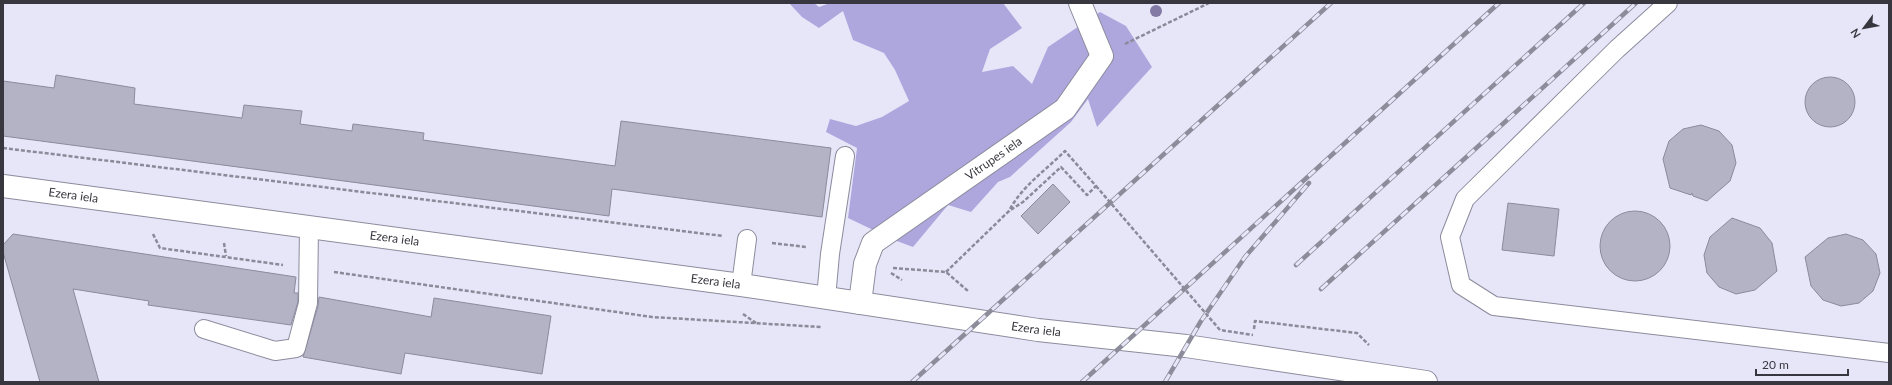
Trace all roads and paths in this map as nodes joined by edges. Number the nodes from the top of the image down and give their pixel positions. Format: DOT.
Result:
graph roads {
  1 [pos="1080,3"];
  2 [pos="1209,3"];
  3 [pos="1668,3"];
  4 [pos="1102,56"];
  5 [pos="3,148"];
  6 [pos="845,156"];
  7 [pos="3,186"];
  8 [pos="1096,186"];
  9 [pos="138,204"];
  10 [pos="1009,212"];
  11 [pos="309,227"];
  12 [pos="747,240"];
  13 [pos="809,248"];
  14 [pos="309,268"];
  15 [pos="741,285"];
  16 [pos="968,292"];
  17 [pos="826,298"];
  18 [pos="860,303"];
  19 [pos="824,327"];
  20 [pos="1254,327"];
  21 [pos="204,329"];
  22 [pos="1253,335"];
  23 [pos="1371,348"];
  24 [pos="1889,353"];
  25 [pos="1426,382"];
  1 -- 4 [label="street"];
  2 -- 4 [label="path"];
  3 -- 24 [label="lane"];
  4 -- 18 [label="street, Vitrupes iela"];
  5 -- 12 [label="path"];
  6 -- 17 [label="lane"];
  7 -- 9 [label="street, Ezera iela"];
  8 -- 10 [label="path"];
  8 -- 10 [label="path"];
  8 -- 22 [label="path, bridge"];
  9 -- 11 [label="street, Ezera iela"];
  9 -- 14 [label="path"];
  10 -- 16 [label="path"];
  11 -- 14 [label="lane"];
  11 -- 15 [label="street, Ezera iela"];
  12 -- 13 [label="path"];
  12 -- 15 [label="lane"];
  14 -- 19 [label="path"];
  14 -- 21 [label="lane"];
  15 -- 17 [label="street, Ezera iela"];
  17 -- 18 [label="street, Ezera iela"];
  18 -- 25 [label="street, Ezera iela"];
  20 -- 23 [label="path"];
}
